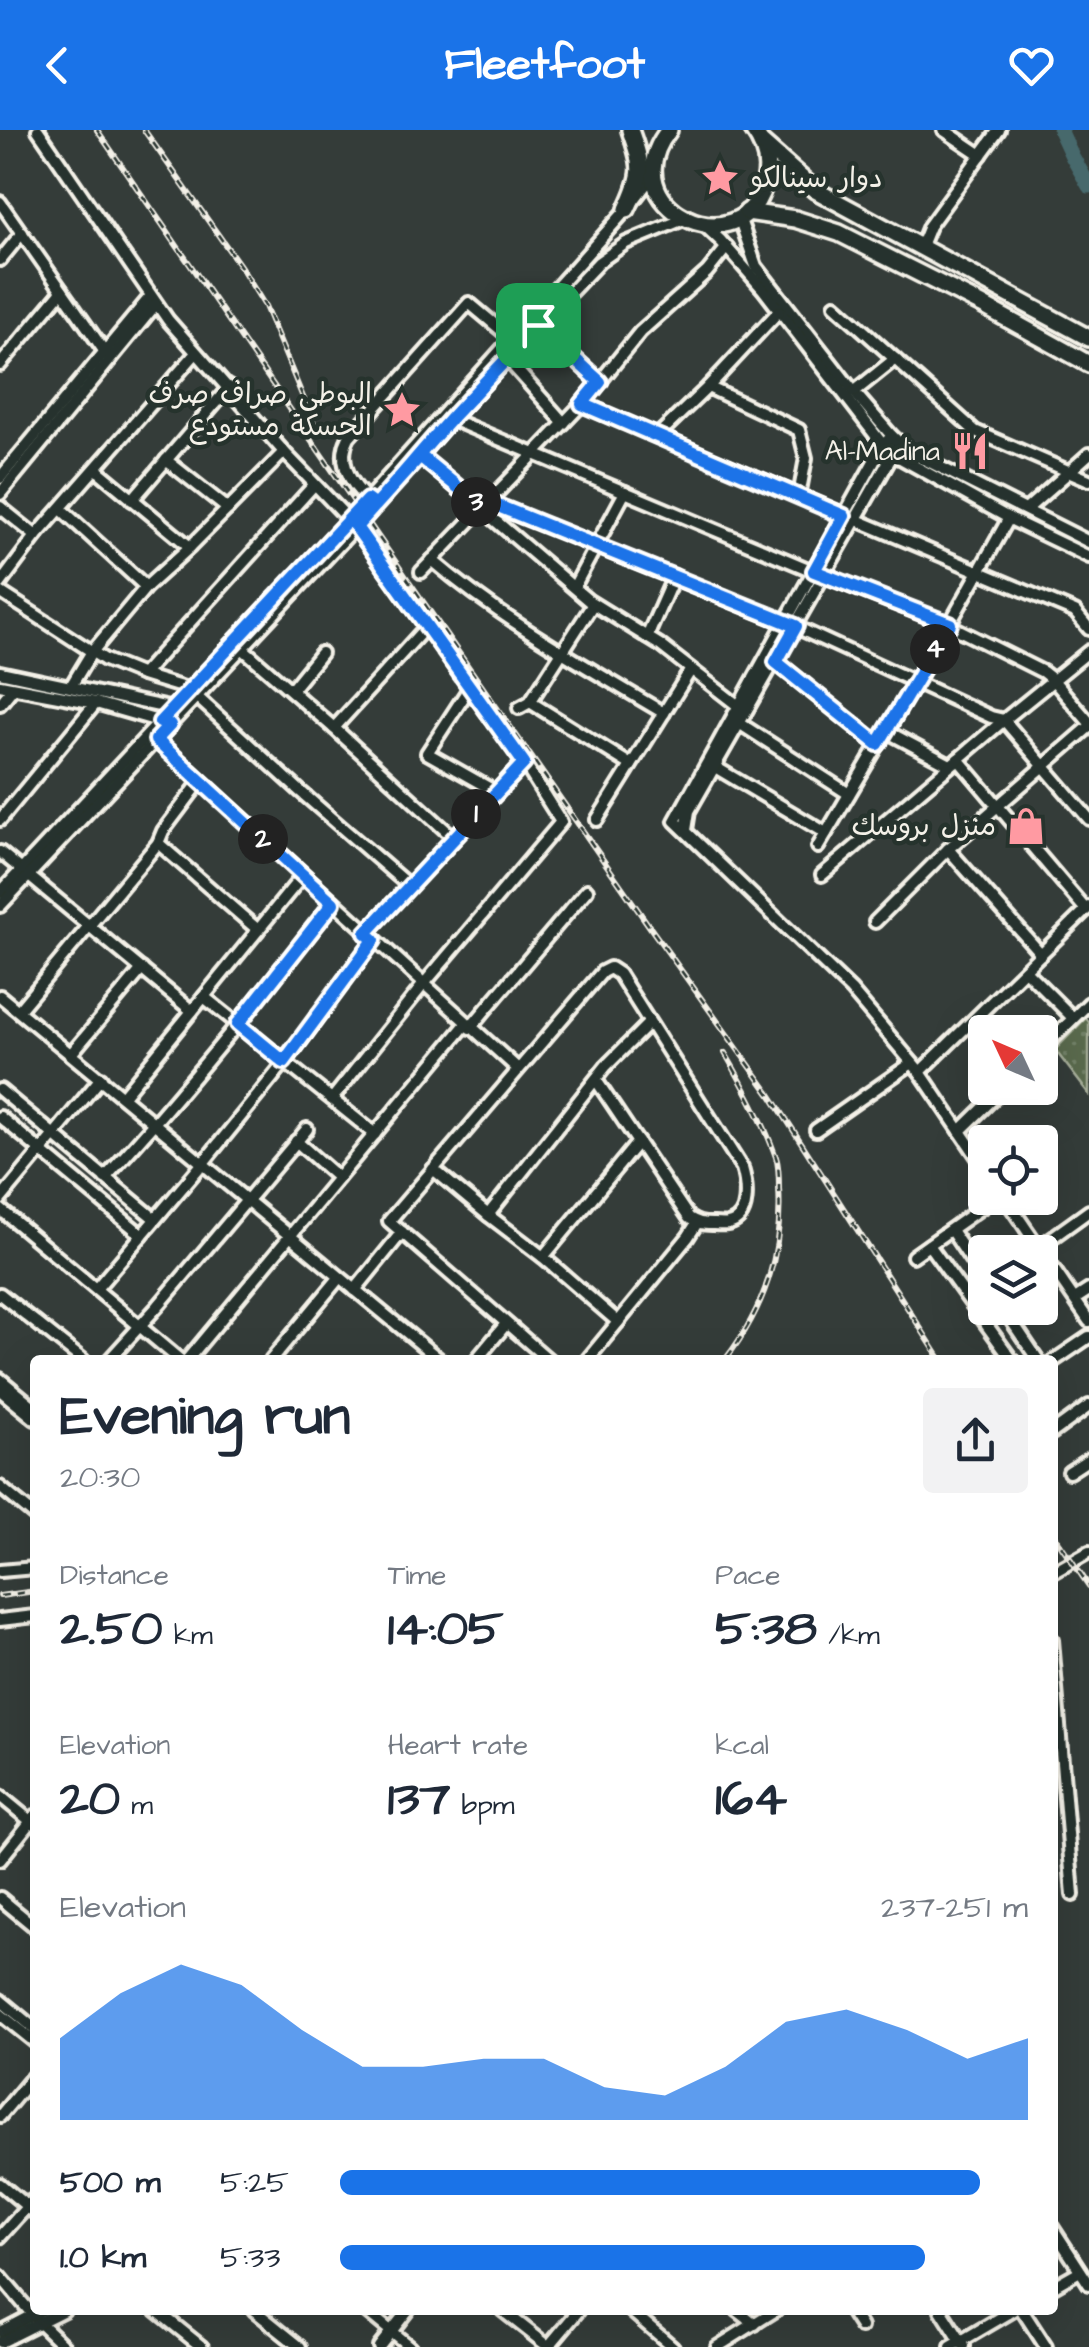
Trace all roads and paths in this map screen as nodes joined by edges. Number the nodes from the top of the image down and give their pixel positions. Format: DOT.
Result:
graph roads {
  1 [pos="38,130"];
  2 [pos="630,130"];
  3 [pos="640,130"];
  4 [pos="668,130"];
  5 [pos="944,130"];
  6 [pos="999,130"];
  7 [pos="757,137"];
  8 [pos="981,155"];
  9 [pos="654,170"];
  10 [pos="0,202"];
  11 [pos="627,209"];
  12 [pos="743,214"];
  13 [pos="684,219"];
  14 [pos="703,224"];
  15 [pos="22,234"];
  16 [pos="727,248"];
  17 [pos="920,248"];
  18 [pos="0,260"];
  19 [pos="62,291"];
  20 [pos="153,300"];
  21 [pos="835,304"];
  22 [pos="780,311"];
  23 [pos="538,325"];
  24 [pos="1089,338"];
  25 [pos="512,339"];
  26 [pos="196,353"];
  27 [pos="107,356"];
  28 [pos="506,359"];
  29 [pos="895,359"];
  30 [pos="1089,364"];
  31 [pos="0,365"];
  32 [pos="600,382"];
  33 [pos="229,387"];
  34 [pos="708,387"];
  35 [pos="854,392"];
  36 [pos="582,404"];
  37 [pos="451,418"];
  38 [pos="564,423"];
  39 [pos="657,436"];
  40 [pos="888,441"];
  41 [pos="284,452"];
  42 [pos="534,454"];
  43 [pos="894,454"];
  44 [pos="1089,454"];
  45 [pos="420,456"];
  46 [pos="166,460"];
  47 [pos="96,469"];
  48 [pos="1067,472"];
  49 [pos="0,478"];
  50 [pos="1089,480"];
  51 [pos="314,485"];
  52 [pos="625,492"];
  53 [pos="0,494"];
  54 [pos="800,496"];
  55 [pos="132,500"];
  56 [pos="371,503"];
  57 [pos="485,504"];
  58 [pos="0,506"];
  59 [pos="228,508"];
  60 [pos="61,509"];
  61 [pos="1027,509"];
  62 [pos="844,516"];
  63 [pos="858,518"];
  64 [pos="1008,518"];
  65 [pos="352,523"];
  66 [pos="36,536"];
  67 [pos="1089,542"];
  68 [pos="596,545"];
  69 [pos="190,548"];
  70 [pos="1089,557"];
  71 [pos="432,560"];
  72 [pos="980,571"];
  73 [pos="421,572"];
  74 [pos="819,573"];
  75 [pos="674,576"];
  76 [pos="0,584"];
  77 [pos="574,587"];
  78 [pos="146,588"];
  79 [pos="0,592"];
  80 [pos="593,604"];
  81 [pos="950,624"];
  82 [pos="790,625"];
  83 [pos="425,628"];
  84 [pos="1089,629"];
  85 [pos="647,637"];
  86 [pos="242,648"];
  87 [pos="1089,651"];
  88 [pos="91,652"];
  89 [pos="321,652"];
  90 [pos="563,652"];
  91 [pos="776,662"];
  92 [pos="690,671"];
  93 [pos="0,672"];
  94 [pos="142,675"];
  95 [pos="1053,680"];
  96 [pos="915,681"];
  97 [pos="0,685"];
  98 [pos="71,686"];
  99 [pos="470,687"];
  100 [pos="13,688"];
  101 [pos="291,690"];
  102 [pos="194,693"];
  103 [pos="530,702"];
  104 [pos="96,703"];
  105 [pos="0,704"];
  106 [pos="519,708"];
  107 [pos="178,710"];
  108 [pos="742,710"];
  109 [pos="664,713"];
  110 [pos="1004,720"];
  111 [pos="736,721"];
  112 [pos="165,723"];
  113 [pos="1089,725"];
  114 [pos="334,728"];
  115 [pos="886,731"];
  116 [pos="156,740"];
  117 [pos="878,744"];
  118 [pos="954,762"];
  119 [pos="524,763"];
  120 [pos="631,765"];
  121 [pos="1044,766"];
  122 [pos="715,767"];
  123 [pos="200,782"];
  124 [pos="496,792"];
  125 [pos="849,794"];
  126 [pos="998,806"];
  127 [pos="1089,819"];
  128 [pos="0,820"];
  129 [pos="597,820"];
  130 [pos="686,830"];
  131 [pos="826,833"];
  132 [pos="454,838"];
  133 [pos="158,843"];
  134 [pos="818,847"];
  135 [pos="948,850"];
  136 [pos="0,852"];
  137 [pos="24,872"];
  138 [pos="302,875"];
  139 [pos="822,875"];
  140 [pos="409,886"];
  141 [pos="588,890"];
  142 [pos="0,893"];
  143 [pos="333,903"];
  144 [pos="0,906"];
  145 [pos="1088,908"];
  146 [pos="875,922"];
  147 [pos="89,926"];
  148 [pos="258,930"];
  149 [pos="370,937"];
  150 [pos="1041,954"];
  151 [pos="142,969"];
  152 [pos="1025,970"];
  153 [pos="424,985"];
  154 [pos="204,996"];
  155 [pos="2,1001"];
  156 [pos="1087,1008"];
  157 [pos="19,1010"];
  158 [pos="192,1011"];
  159 [pos="1074,1018"];
  160 [pos="649,1023"];
  161 [pos="238,1024"];
  162 [pos="468,1026"];
  163 [pos="1058,1034"];
  164 [pos="71,1054"];
  165 [pos="284,1062"];
  166 [pos="916,1067"];
  167 [pos="518,1069"];
  168 [pos="101,1078"];
  169 [pos="596,1080"];
  170 [pos="0,1090"];
  171 [pos="123,1096"];
  172 [pos="332,1099"];
  173 [pos="987,1105"];
  174 [pos="0,1117"];
  175 [pos="155,1124"];
  176 [pos="306,1129"];
  177 [pos="816,1130"];
  178 [pos="960,1131"];
  179 [pos="375,1134"];
  180 [pos="54,1135"];
  181 [pos="296,1142"];
  182 [pos="638,1142"];
  183 [pos="968,1143"];
  184 [pos="41,1150"];
  185 [pos="203,1164"];
  186 [pos="433,1170"];
  187 [pos="105,1178"];
  188 [pos="338,1178"];
  189 [pos="0,1200"];
  190 [pos="246,1200"];
  191 [pos="0,1209"];
  192 [pos="1089,1211"];
  193 [pos="971,1215"];
  194 [pos="488,1216"];
  195 [pos="155,1219"];
  196 [pos="697,1223"];
  197 [pos="950,1230"];
  198 [pos="402,1232"];
  199 [pos="142,1234"];
  200 [pos="1055,1235"];
  201 [pos="291,1237"];
  202 [pos="930,1245"];
  203 [pos="913,1256"];
  204 [pos="968,1256"];
  205 [pos="543,1257"];
  206 [pos="1058,1274"];
  207 [pos="339,1278"];
  208 [pos="96,1289"];
  209 [pos="355,1290"];
  210 [pos="1089,1290"];
  211 [pos="0,1294"];
  212 [pos="1075,1300"];
  213 [pos="1089,1320"];
  214 [pos="618,1322"];
  215 [pos="506,1324"];
  216 [pos="1014,1325"];
  217 [pos="139,1326"];
  218 [pos="1089,1337"];
  219 [pos="76,1355"];
  220 [pos="113,1355"];
  221 [pos="177,1355"];
  222 [pos="188,1355"];
  223 [pos="279,1355"];
  224 [pos="434,1355"];
  225 [pos="480,1355"];
  226 [pos="543,1355"];
  227 [pos="591,1355"];
  228 [pos="1008,1355"];
  229 [pos="1035,1355"];
  230 [pos="1058,1358"];
  231 [pos="0,1379"];
  232 [pos="0,1390"];
  233 [pos="30,1404"];
  234 [pos="1089,1406"];
  235 [pos="30,1415"];
  236 [pos="1058,1429"];
  237 [pos="1089,1458"];
  238 [pos="1069,1472"];
  239 [pos="0,1487"];
  240 [pos="30,1512"];
  241 [pos="1089,1549"];
  242 [pos="1058,1566"];
  243 [pos="30,1568"];
  244 [pos="0,1570"];
  245 [pos="30,1617"];
  246 [pos="0,1620"];
  247 [pos="1058,1709"];
  248 [pos="0,1796"];
  249 [pos="30,1817"];
  250 [pos="30,1825"];
  251 [pos="0,1860"];
  252 [pos="1074,1895"];
  253 [pos="0,1898"];
  254 [pos="30,1923"];
  255 [pos="0,2000"];
  256 [pos="0,2014"];
  257 [pos="30,2025"];
  258 [pos="30,2038"];
  259 [pos="30,2079"];
  260 [pos="2,2108"];
  261 [pos="0,2184"];
  262 [pos="30,2204"];
  263 [pos="30,2209"];
  264 [pos="1058,2236"];
  265 [pos="0,2238"];
  266 [pos="1080,2271"];
  267 [pos="0,2276"];
  268 [pos="1058,2284"];
  269 [pos="1089,2284"];
  270 [pos="30,2308"];
  271 [pos="37,2315"];
  272 [pos="162,2315"];
  273 [pos="260,2315"];
  274 [pos="372,2315"];
  275 [pos="379,2315"];
  276 [pos="404,2315"];
  277 [pos="508,2315"];
  278 [pos="575,2315"];
  279 [pos="636,2315"];
  280 [pos="743,2315"];
  281 [pos="768,2315"];
  282 [pos="853,2315"];
  283 [pos="944,2315"];
  284 [pos="1006,2315"];
  285 [pos="1025,2315"];
  286 [pos="754,2324"];
  287 [pos="861,2327"];
  288 [pos="393,2330"];
  289 [pos="0,2332"];
  290 [pos="0,2342"];
  291 [pos="959,2345"];
  292 [pos="65,2347"];
  293 [pos="202,2347"];
  294 [pos="300,2347"];
  295 [pos="379,2347"];
  296 [pos="410,2347"];
  297 [pos="419,2347"];
  298 [pos="548,2347"];
  299 [pos="673,2347"];
  300 [pos="717,2347"];
  301 [pos="1046,2347"];
  1 -- 20 [label="street"];
  2 -- 11 [label="highway"];
  3 -- 9 [label="highway"];
  4 -- 9 [label="highway"];
  5 -- 8 [label="street"];
  6 -- 8 [label="street"];
  7 -- 12 [label="highway"];
  7 -- 17 [label="highway"];
  8 -- 17 [label="street"];
  9 -- 11 [label="street"];
  9 -- 13 [label="highway"];
  10 -- 15 [label="street"];
  11 -- 25 [label="street"];
  12 -- 14 [label="highway"];
  12 -- 30 [label="highway"];
  12 -- 35 [label="street"];
  13 -- 14 [label="highway"];
  13 -- 23 [label="street"];
  14 -- 16 [label="street"];
  15 -- 18 [label="street"];
  15 -- 19 [label="street"];
  16 -- 22 [label="street"];
  16 -- 32 [label="street"];
  17 -- 24 [label="highway"];
  19 -- 27 [label="street"];
  19 -- 31 [label="street"];
  20 -- 26 [label="street"];
  20 -- 27 [label="street"];
  21 -- 29 [label="street"];
  22 -- 34 [label="street"];
  22 -- 40 [label="street"];
  23 -- 28 [label="street"];
  23 -- 32 [label="street"];
  25 -- 56 [label="street"];
  25 -- 56 [label="street"];
  26 -- 33 [label="street"];
  26 -- 47 [label="street"];
  27 -- 49 [label="street"];
  27 -- 53 [label="street"];
  28 -- 37 [label="street"];
  28 -- 38 [label="street"];
  29 -- 35 [label="street"];
  29 -- 48 [label="street"];
  32 -- 36 [label="street"];
  33 -- 41 [label="street"];
  33 -- 46 [label="street"];
  34 -- 39 [label="street"];
  34 -- 54 [label="street"];
  35 -- 40 [label="street"];
  36 -- 38 [label="street"];
  36 -- 39 [label="street"];
  37 -- 42 [label="street"];
  37 -- 45 [label="street"];
  38 -- 42 [label="street"];
  39 -- 54 [label="street"];
  40 -- 43 [label="street"];
  40 -- 61 [label="street"];
  40 -- 62 [label="street"];
  41 -- 51 [label="street"];
  41 -- 59 [label="street"];
  42 -- 52 [label="street"];
  42 -- 57 [label="street"];
  43 -- 63 [label="street"];
  43 -- 64 [label="street"];
  44 -- 48 [label="street"];
  45 -- 56 [label="street"];
  45 -- 57 [label="street"];
  46 -- 55 [label="street"];
  46 -- 59 [label="street"];
  47 -- 55 [label="street"];
  47 -- 60 [label="street"];
  48 -- 50 [label="street"];
  48 -- 61 [label="street"];
  51 -- 65 [label="street"];
  51 -- 94 [label="street"];
  52 -- 68 [label="street"];
  52 -- 74 [label="street"];
  54 -- 62 [label="street"];
  55 -- 69 [label="street"];
  56 -- 65 [label="street"];
  57 -- 68 [label="street"];
  57 -- 71 [label="street"];
  57 -- 77 [label="street"];
  58 -- 66 [label="street"];
  59 -- 69 [label="street"];
  60 -- 66 [label="street"];
  60 -- 78 [label="street"];
  61 -- 67 [label="street"];
  62 -- 63 [label="street"];
  62 -- 74 [label="street"];
  63 -- 72 [label="street"];
  63 -- 74 [label="street"];
  64 -- 70 [label="street"];
  64 -- 72 [label="street"];
  65 -- 83 [label="street"];
  65 -- 86 [label="street"];
  65 -- 102 [label="street"];
  66 -- 76 [label="street"];
  68 -- 75 [label="street"];
  68 -- 77 [label="street"];
  69 -- 78 [label="street"];
  71 -- 73 [label="street"];
  71 -- 90 [label="street"];
  72 -- 81 [label="street"];
  72 -- 84 [label="street"];
  74 -- 81 [label="street"];
  74 -- 82 [label="street"];
  75 -- 82 [label="street"];
  75 -- 85 [label="street"];
  77 -- 80 [label="street"];
  78 -- 88 [label="street"];
  79 -- 88 [label="street"];
  80 -- 85 [label="street"];
  80 -- 90 [label="street"];
  81 -- 95 [label="street"];
  81 -- 96 [label="street"];
  82 -- 91 [label="street"];
  82 -- 96 [label="street"];
  82 -- 108 [label="street"];
  83 -- 99 [label="street"];
  83 -- 114 [label="street"];
  85 -- 92 [label="street"];
  86 -- 101 [label="street"];
  86 -- 102 [label="street"];
  87 -- 95 [label="street"];
  88 -- 94 [label="street"];
  88 -- 98 [label="street"];
  89 -- 101 [label="street"];
  90 -- 103 [label="street"];
  90 -- 109 [label="street"];
  91 -- 108 [label="street"];
  91 -- 117 [label="street"];
  92 -- 108 [label="street"];
  92 -- 109 [label="street"];
  93 -- 98 [label="street"];
  94 -- 102 [label="street"];
  95 -- 110 [label="street"];
  95 -- 113 [label="street"];
  96 -- 110 [label="street"];
  96 -- 115 [label="street"];
  97 -- 100 [label="street"];
  98 -- 107 [label="street"];
  99 -- 119 [label="street"];
  99 -- 124 [label="street"];
  100 -- 104 [label="street"];
  100 -- 105 [label="street"];
  101 -- 114 [label="street"];
  102 -- 107 [label="street"];
  102 -- 140 [label="street"];
  103 -- 106 [label="street"];
  103 -- 120 [label="street"];
  104 -- 112 [label="street"];
  104 -- 128 [label="street"];
  107 -- 112 [label="street"];
  108 -- 111 [label="street"];
  109 -- 120 [label="street"];
  110 -- 118 [label="street"];
  110 -- 121 [label="street"];
  111 -- 122 [label="street"];
  111 -- 125 [label="street"];
  111 -- 130 [label="street"];
  112 -- 116 [label="street"];
  112 -- 137 [label="street"];
  113 -- 121 [label="street"];
  114 -- 132 [label="street"];
  115 -- 117 [label="street"];
  115 -- 118 [label="street"];
  116 -- 123 [label="street"];
  116 -- 137 [label="street"];
  117 -- 125 [label="street"];
  118 -- 126 [label="street"];
  118 -- 139 [label="street"];
  119 -- 124 [label="street"];
  119 -- 153 [label="street"];
  120 -- 129 [label="street"];
  121 -- 126 [label="street"];
  121 -- 127 [label="street"];
  122 -- 130 [label="street"];
  122 -- 131 [label="street"];
  123 -- 133 [label="street"];
  123 -- 138 [label="street"];
  124 -- 132 [label="street"];
  125 -- 131 [label="street"];
  126 -- 135 [label="street"];
  126 -- 145 [label="street"];
  130 -- 166 [label="street"];
  131 -- 134 [label="street"];
  132 -- 140 [label="street"];
  133 -- 147 [label="street"];
  133 -- 148 [label="street"];
  135 -- 146 [label="street"];
  135 -- 150 [label="street"];
  136 -- 137 [label="street"];
  137 -- 142 [label="street"];
  137 -- 144 [label="street"];
  137 -- 147 [label="street"];
  138 -- 143 [label="street"];
  138 -- 148 [label="street"];
  140 -- 149 [label="street"];
  141 -- 162 [label="street"];
  143 -- 149 [label="street"];
  143 -- 161 [label="street"];
  145 -- 150 [label="street"];
  147 -- 151 [label="street"];
  147 -- 157 [label="street"];
  148 -- 154 [label="street"];
  149 -- 153 [label="street"];
  149 -- 165 [label="street"];
  150 -- 152 [label="street"];
  151 -- 158 [label="street"];
  151 -- 164 [label="street"];
  152 -- 159 [label="street"];
  152 -- 166 [label="street"];
  153 -- 162 [label="street"];
  153 -- 172 [label="street"];
  154 -- 158 [label="street"];
  154 -- 161 [label="street"];
  155 -- 157 [label="street"];
  156 -- 159 [label="street"];
  157 -- 164 [label="street"];
  158 -- 171 [label="street"];
  159 -- 163 [label="street"];
  160 -- 167 [label="street"];
  160 -- 169 [label="street"];
  160 -- 196 [label="street"];
  161 -- 165 [label="street"];
  161 -- 175 [label="street"];
  162 -- 167 [label="street"];
  162 -- 179 [label="street"];
  164 -- 168 [label="street"];
  165 -- 172 [label="street"];
  165 -- 185 [label="street"];
  166 -- 177 [label="street"];
  166 -- 178 [label="street"];
  167 -- 186 [label="street"];
  168 -- 171 [label="street"];
  168 -- 180 [label="street"];
  169 -- 182 [label="street"];
  169 -- 194 [label="street"];
  170 -- 180 [label="street"];
  171 -- 175 [label="street"];
  172 -- 179 [label="street"];
  173 -- 178 [label="street"];
  174 -- 184 [label="street"];
  175 -- 185 [label="street"];
  175 -- 187 [label="street"];
  176 -- 181 [label="street"];
  178 -- 183 [label="street"];
  179 -- 188 [label="street"];
  180 -- 184 [label="street"];
  180 -- 187 [label="street"];
  181 -- 188 [label="street"];
  181 -- 190 [label="street"];
  182 -- 196 [label="street"];
  182 -- 205 [label="street"];
  184 -- 189 [label="street"];
  184 -- 199 [label="street"];
  185 -- 190 [label="street"];
  185 -- 195 [label="street"];
  186 -- 194 [label="street"];
  186 -- 198 [label="street"];
  187 -- 195 [label="street"];
  188 -- 201 [label="street"];
  190 -- 201 [label="street"];
  190 -- 217 [label="street"];
  191 -- 208 [label="street"];
  192 -- 200 [label="street"];
  193 -- 197 [label="street"];
  194 -- 205 [label="street"];
  195 -- 199 [label="street"];
  196 -- 214 [label="street"];
  197 -- 202 [label="street"];
  197 -- 204 [label="street"];
  198 -- 209 [label="street"];
  198 -- 215 [label="street"];
  199 -- 208 [label="street"];
  201 -- 207 [label="street"];
  201 -- 222 [label="street"];
  202 -- 203 [label="street"];
  202 -- 228 [label="street"];
  205 -- 214 [label="street"];
  206 -- 212 [label="street"];
  207 -- 209 [label="street"];
  207 -- 223 [label="street"];
  208 -- 217 [label="street"];
  209 -- 224 [label="street"];
  210 -- 212 [label="street"];
  211 -- 219 [label="street"];
  212 -- 213 [label="street"];
  214 -- 227 [label="street"];
  215 -- 225 [label="street"];
  215 -- 226 [label="street"];
  216 -- 229 [label="street"];
  217 -- 220 [label="street"];
  217 -- 221 [label="street"];
  218 -- 230 [label="street"];
  231 -- 233 [label="street"];
  232 -- 235 [label="street"];
  234 -- 236 [label="street"];
  237 -- 238 [label="street"];
  239 -- 240 [label="street"];
  241 -- 242 [label="street"];
  243 -- 244 [label="street"];
  245 -- 246 [label="street"];
  247 -- 252 [label="street"];
  248 -- 249 [label="street"];
  250 -- 251 [label="street"];
  253 -- 254 [label="street"];
  255 -- 257 [label="street"];
  256 -- 258 [label="street"];
  259 -- 260 [label="street"];
  261 -- 262 [label="street"];
  263 -- 265 [label="street"];
  264 -- 266 [label="street"];
  266 -- 268 [label="street"];
  266 -- 269 [label="street"];
  267 -- 270 [label="street"];
  271 -- 289 [label="street"];
  271 -- 290 [label="street"];
  271 -- 292 [label="street"];
  272 -- 293 [label="street"];
  273 -- 294 [label="street"];
  274 -- 288 [label="street"];
  275 -- 288 [label="street"];
  276 -- 288 [label="street"];
  277 -- 298 [label="street"];
  278 -- 298 [label="street"];
  279 -- 299 [label="street"];
  280 -- 286 [label="street"];
  281 -- 286 [label="street"];
  282 -- 287 [label="street"];
  283 -- 291 [label="street"];
  284 -- 291 [label="street"];
  285 -- 301 [label="street"];
  286 -- 300 [label="street"];
  288 -- 295 [label="street"];
  288 -- 296 [label="street"];
  288 -- 297 [label="street"];
}
